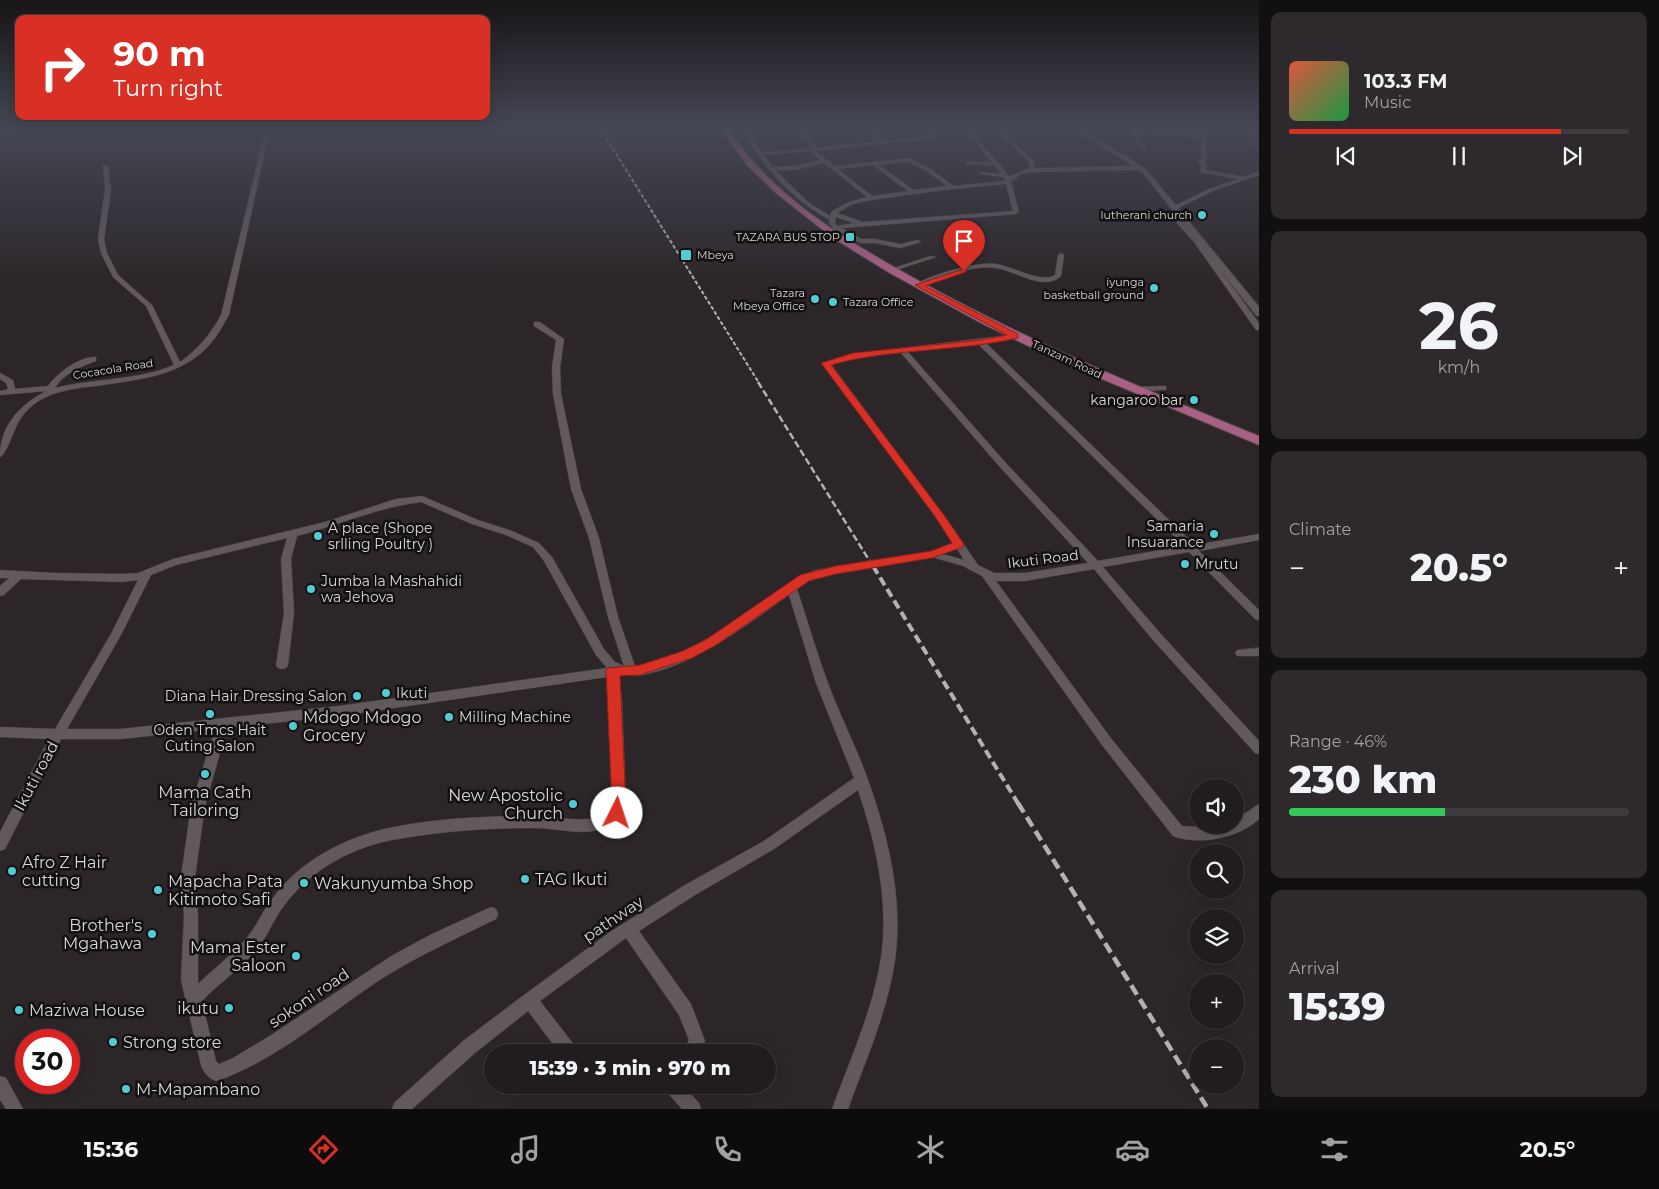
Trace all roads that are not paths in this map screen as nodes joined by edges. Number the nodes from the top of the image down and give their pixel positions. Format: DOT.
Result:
graph roads {
  1 [pos="107,180"];
  2 [pos="256,180"];
  3 [pos="767,180"];
  4 [pos="782,180"];
  5 [pos="848,180"];
  6 [pos="896,180"];
  7 [pos="942,180"];
  8 [pos="1008,180"];
  9 [pos="1153,180"];
  10 [pos="1238,180"];
  11 [pos="952,187"];
  12 [pos="913,192"];
  13 [pos="871,198"];
  14 [pos="1174,208"];
  15 [pos="833,216"];
  16 [pos="1182,218"];
  17 [pos="864,224"];
  18 [pos="835,229"];
  19 [pos="918,242"];
  20 [pos="1061,255"];
  21 [pos="933,257"];
  22 [pos="891,270"];
  23 [pos="918,285"];
  24 [pos="1259,313"];
  25 [pos="537,324"];
  26 [pos="1259,328"];
  27 [pos="1015,336"];
  28 [pos="980,342"];
  29 [pos="903,351"];
  30 [pos="93,359"];
  31 [pos="178,366"];
  32 [pos="0,376"];
  33 [pos="1163,388"];
  34 [pos="1132,389"];
  35 [pos="50,390"];
  36 [pos="9,392"];
  37 [pos="0,393"];
  38 [pos="3,441"];
  39 [pos="1259,441"];
  40 [pos="0,454"];
  41 [pos="293,533"];
  42 [pos="1259,537"];
  43 [pos="959,544"];
  44 [pos="1191,548"];
  45 [pos="932,554"];
  46 [pos="1096,565"];
  47 [pos="981,571"];
  48 [pos="0,574"];
  49 [pos="146,574"];
  50 [pos="18,576"];
  51 [pos="792,588"];
  52 [pos="0,592"];
  53 [pos="1259,616"];
  54 [pos="1259,652"];
  55 [pos="1241,653"];
  56 [pos="282,665"];
  57 [pos="622,671"];
  58 [pos="223,722"];
  59 [pos="0,732"];
  60 [pos="58,734"];
  61 [pos="1259,749"];
  62 [pos="862,780"];
  63 [pos="1259,810"];
  64 [pos="0,845"];
  65 [pos="491,914"];
  66 [pos="628,928"];
  67 [pos="192,999"];
  68 [pos="529,1000"];
  69 [pos="563,1044"];
  70 [pos="696,1044"];
  71 [pos="0,1084"];
  72 [pos="680,1094"];
  73 [pos="15,1109"];
  74 [pos="400,1109"];
  75 [pos="693,1109"];
  76 [pos="840,1109"];
  1 -- 31 [label="street"];
  2 -- 31 [label="street, Cocacola Road"];
  3 -- 18 [label="highway, Tanzam Road"];
  4 -- 15 [label="street"];
  5 -- 13 [label="street"];
  6 -- 12 [label="street"];
  7 -- 11 [label="street"];
  8 -- 11 [label="street"];
  8 -- 17 [label="street"];
  9 -- 14 [label="street"];
  10 -- 14 [label="street"];
  11 -- 12 [label="street"];
  12 -- 13 [label="street"];
  13 -- 15 [label="street"];
  14 -- 16 [label="street"];
  15 -- 17 [label="street"];
  15 -- 18 [label="street"];
  16 -- 24 [label="street"];
  16 -- 26 [label="street"];
  17 -- 18 [label="street"];
  18 -- 19 [label="street"];
  18 -- 22 [label="highway, Tanzam Road"];
  20 -- 23 [label="street"];
  21 -- 22 [label="street"];
  22 -- 23 [label="highway, Tanzam Road"];
  23 -- 27 [label="highway, Tanzam Road"];
  25 -- 57 [label="street"];
  27 -- 28 [label="street"];
  27 -- 34 [label="highway, Tanzam Road"];
  28 -- 29 [label="street"];
  28 -- 44 [label="street"];
  29 -- 43 [label="street"];
  29 -- 46 [label="street"];
  30 -- 35 [label="street"];
  31 -- 35 [label="street, Cocacola Road"];
  32 -- 36 [label="street"];
  33 -- 34 [label="street"];
  34 -- 39 [label="highway, Tanzam Road"];
  35 -- 36 [label="street"];
  35 -- 38 [label="street, Cocacola Road"];
  36 -- 37 [label="street"];
  38 -- 40 [label="street, Cocacola Road"];
  41 -- 49 [label="street"];
  41 -- 56 [label="street"];
  41 -- 57 [label="street"];
  42 -- 44 [label="street, Ikuti Road"];
  43 -- 45 [label="street"];
  43 -- 47 [label="street"];
  44 -- 46 [label="street, Ikuti Road"];
  44 -- 53 [label="street"];
  45 -- 47 [label="street, Ikuti Road"];
  45 -- 51 [label="street"];
  46 -- 47 [label="street, Ikuti Road"];
  46 -- 61 [label="street"];
  47 -- 63 [label="street"];
  48 -- 50 [label="street"];
  49 -- 50 [label="street"];
  49 -- 60 [label="street, Ikuti road"];
  50 -- 52 [label="street"];
  51 -- 57 [label="street"];
  51 -- 62 [label="street"];
  54 -- 55 [label="street"];
  57 -- 58 [label="street"];
  57 -- 67 [label="street"];
  58 -- 60 [label="street"];
  58 -- 67 [label="street, sokoni road"];
  59 -- 60 [label="street"];
  60 -- 64 [label="street, Ikuti road"];
  62 -- 66 [label="street, pathway"];
  62 -- 76 [label="street"];
  65 -- 67 [label="street, sokoni road"];
  66 -- 68 [label="street, pathway"];
  66 -- 70 [label="street"];
  68 -- 69 [label="street"];
  68 -- 74 [label="street, pathway"];
  71 -- 73 [label="street"];
  72 -- 75 [label="street"];
}
